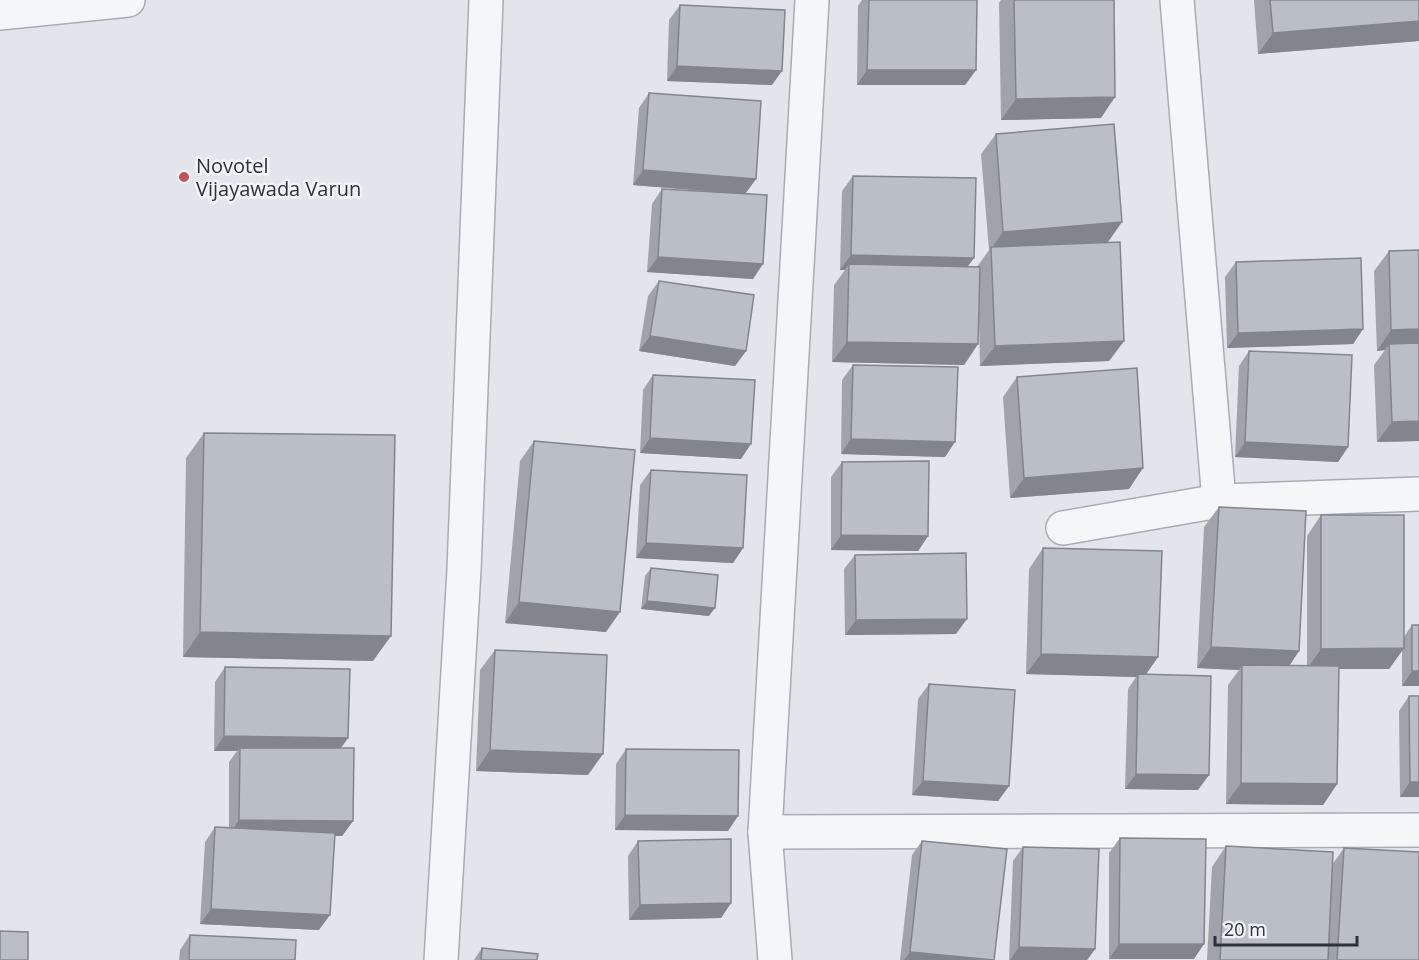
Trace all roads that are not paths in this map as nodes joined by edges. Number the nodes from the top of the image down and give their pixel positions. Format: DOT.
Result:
graph roads {
  1 [pos="128,0"];
  2 [pos="486,0"];
  3 [pos="812,0"];
  4 [pos="1177,0"];
  5 [pos="0,13"];
  6 [pos="1419,494"];
  7 [pos="1219,501"];
  8 [pos="1063,528"];
  9 [pos="1419,830"];
  10 [pos="765,832"];
  11 [pos="441,960"];
  12 [pos="775,960"];
  1 -- 5 [label="street"];
  2 -- 11 [label="street"];
  3 -- 10 [label="street"];
  4 -- 7 [label="street"];
  6 -- 7 [label="street"];
  7 -- 8 [label="street"];
  9 -- 10 [label="street"];
  10 -- 12 [label="street"];
}
